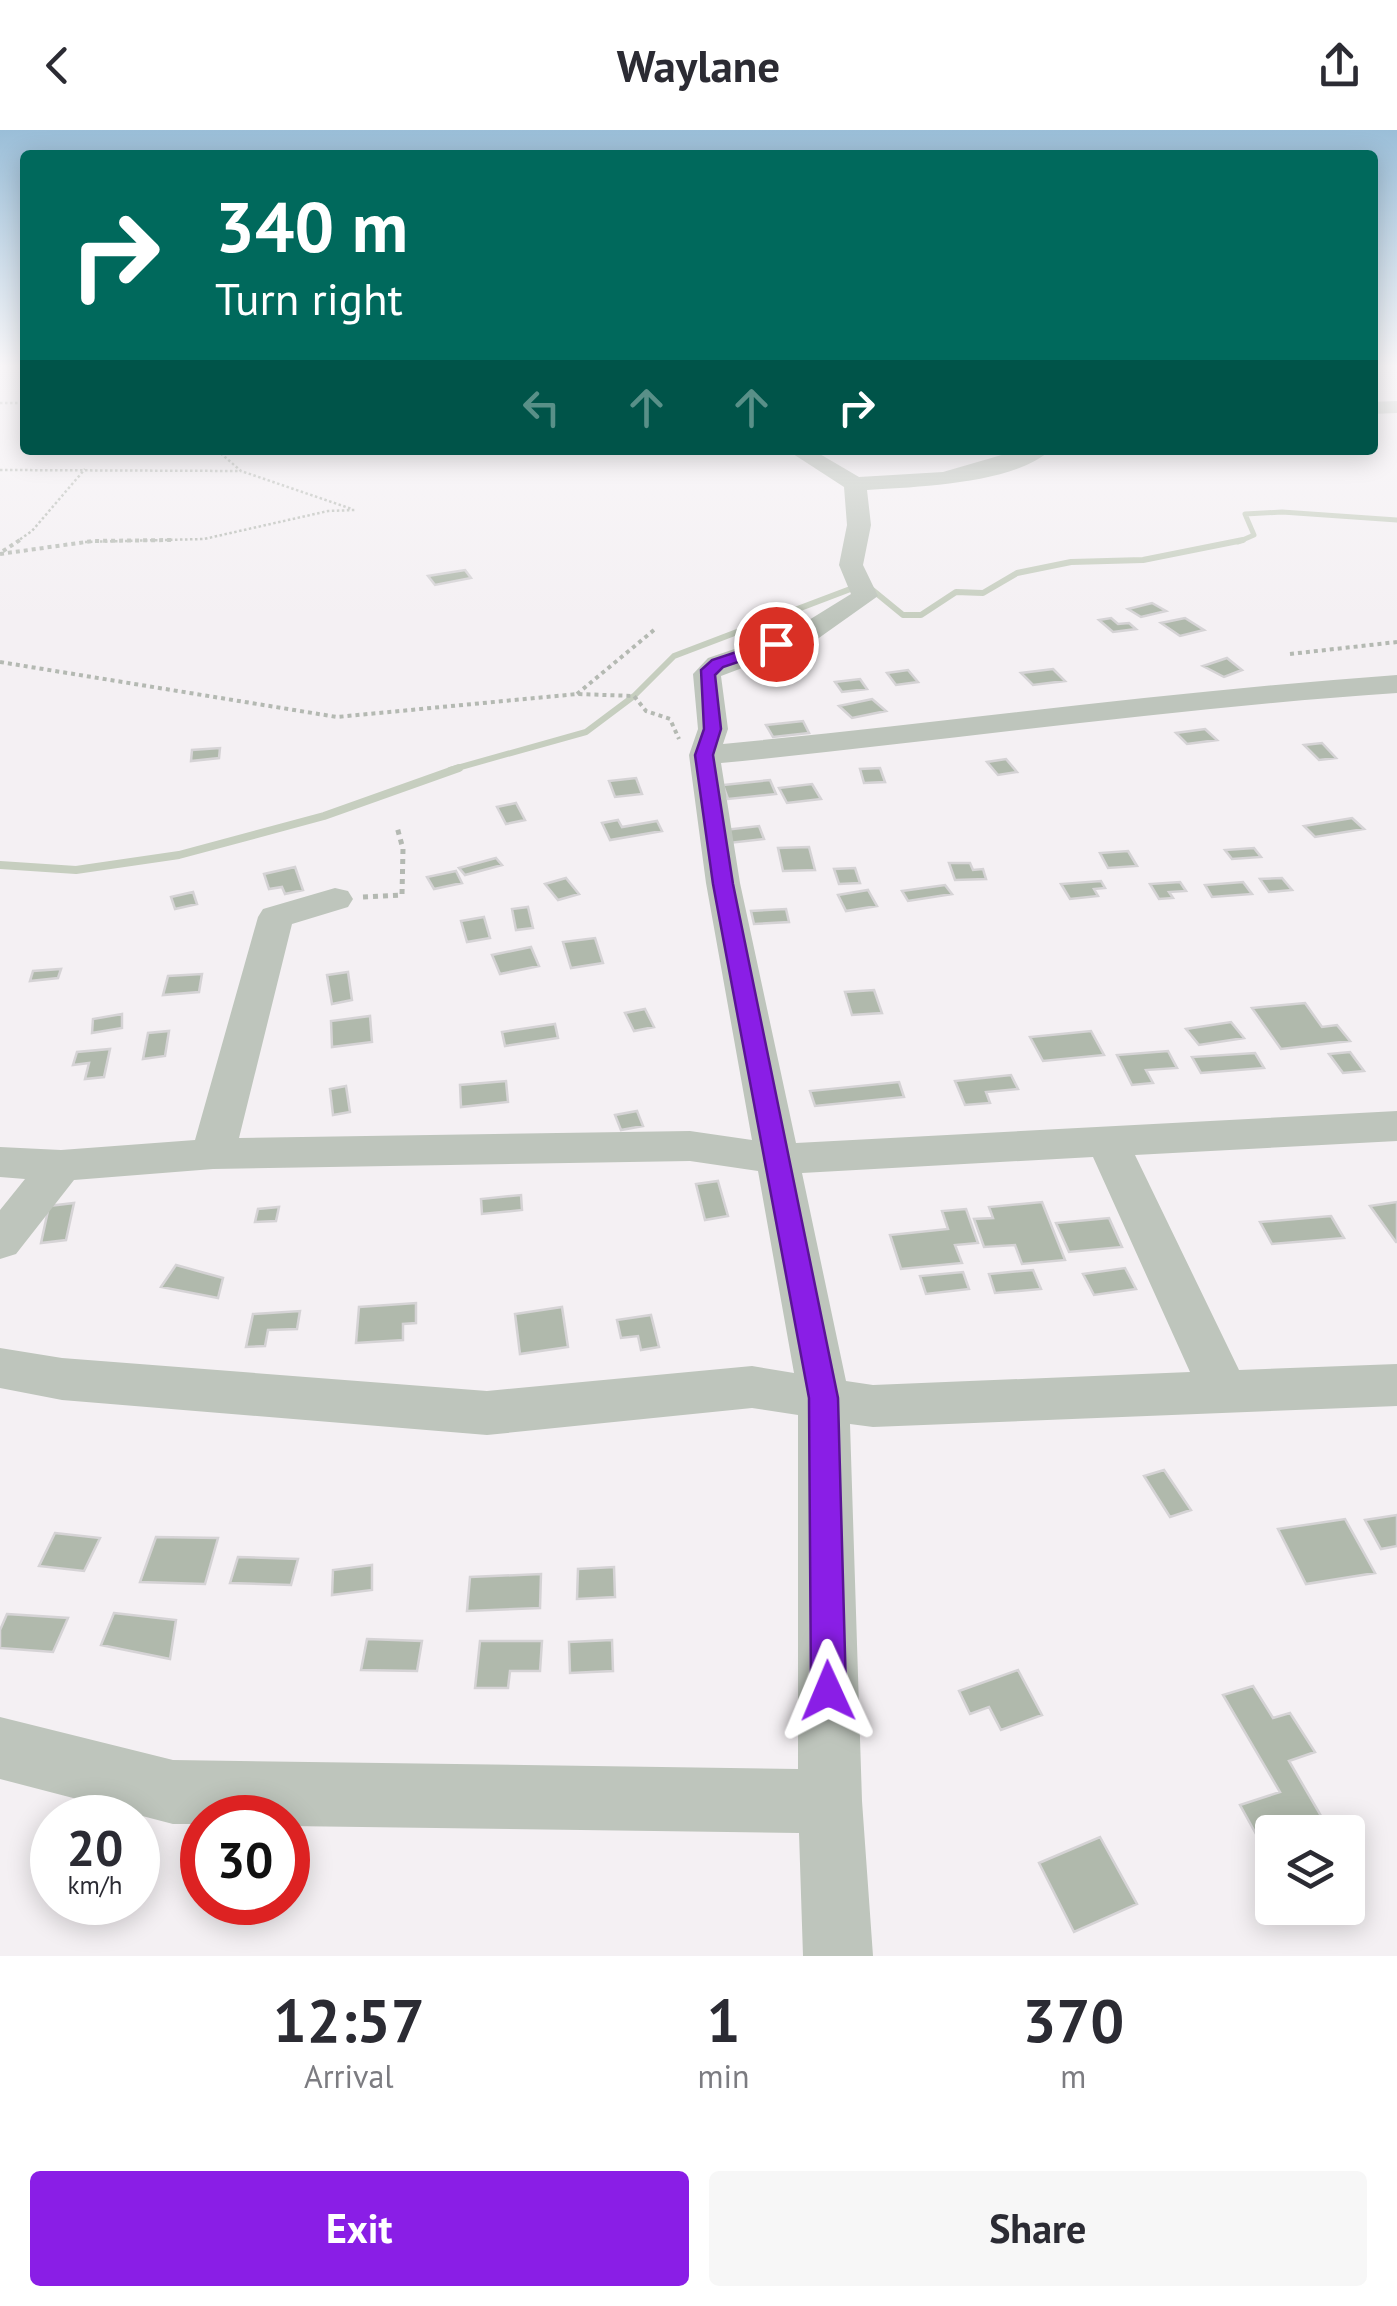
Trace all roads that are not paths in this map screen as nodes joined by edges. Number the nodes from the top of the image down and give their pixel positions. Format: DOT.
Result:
graph roads {
  1 [pos="806,455"];
  2 [pos="1003,455"];
  3 [pos="855,484"];
  4 [pos="1397,684"];
  5 [pos="704,755"];
  6 [pos="335,898"];
  7 [pos="1397,1126"];
  8 [pos="1107,1141"];
  9 [pos="213,1154"];
  10 [pos="780,1159"];
  11 [pos="0,1162"];
  12 [pos="61,1165"];
  13 [pos="0,1242"];
  14 [pos="0,1368"];
  15 [pos="1397,1384"];
  16 [pos="1224,1392"];
  17 [pos="824,1398"];
  18 [pos="0,1748"];
  19 [pos="830,1802"];
  20 [pos="838,1956"];
  1 -- 3 [label="street"];
  2 -- 3 [label="street"];
  3 -- 5 [label="street"];
  4 -- 5 [label="street"];
  5 -- 10 [label="street"];
  6 -- 9 [label="street"];
  7 -- 8 [label="street"];
  8 -- 10 [label="street"];
  8 -- 16 [label="street"];
  9 -- 10 [label="street"];
  9 -- 12 [label="street"];
  10 -- 17 [label="street"];
  11 -- 12 [label="street"];
  12 -- 13 [label="street"];
  14 -- 17 [label="street"];
  15 -- 16 [label="street"];
  16 -- 17 [label="street"];
  17 -- 19 [label="street"];
  18 -- 19 [label="street"];
  19 -- 20 [label="street"];
}
